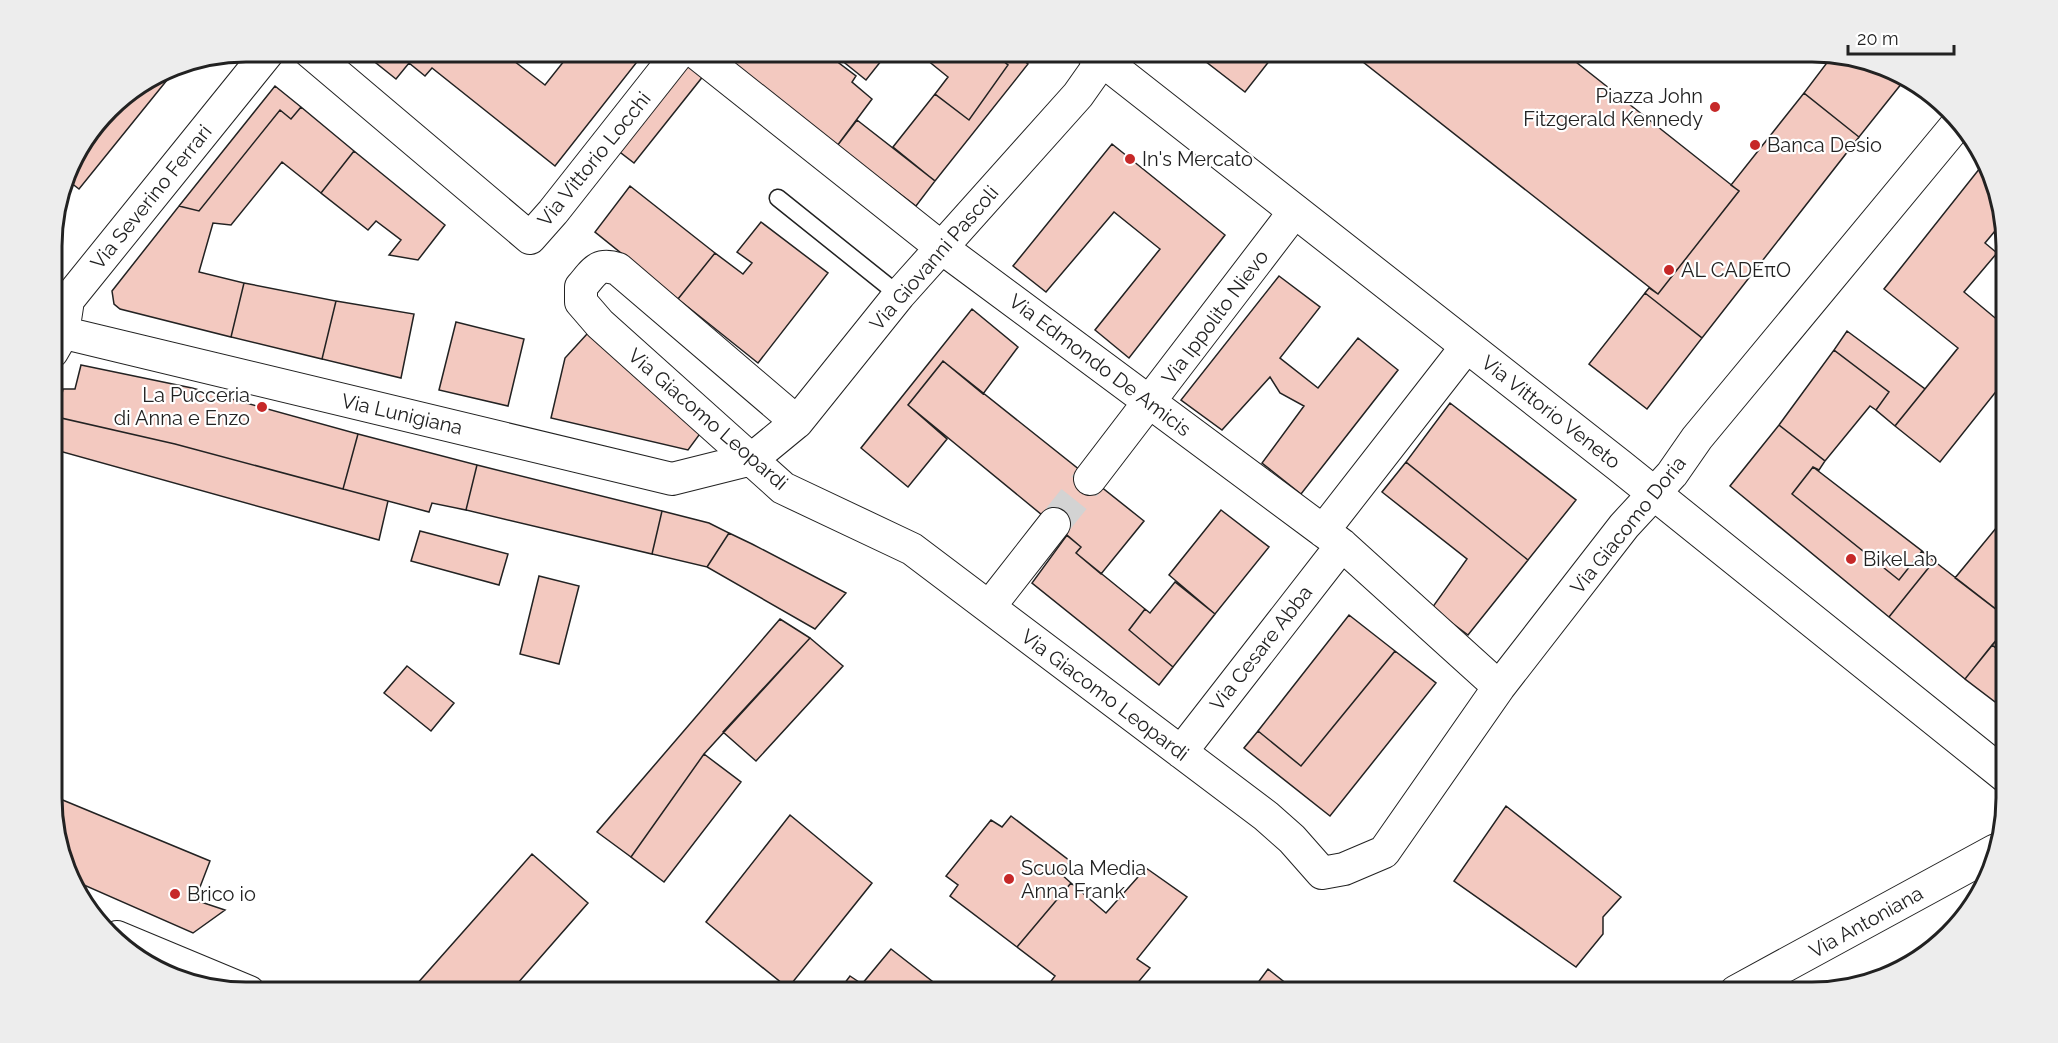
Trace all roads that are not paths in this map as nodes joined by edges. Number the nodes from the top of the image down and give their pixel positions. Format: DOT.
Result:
graph roads {
  1 [pos="260,62"];
  2 [pos="322,62"];
  3 [pos="671,62"];
  4 [pos="708,62"];
  5 [pos="1096,62"];
  6 [pos="1110,62"];
  7 [pos="1954,128"];
  8 [pos="778,198"];
  9 [pos="1295,211"];
  10 [pos="942,248"];
  11 [pos="899,295"];
  12 [pos="62,318"];
  13 [pos="62,340"];
  14 [pos="1467,346"];
  15 [pos="1150,403"];
  16 [pos="797,422"];
  17 [pos="752,459"];
  18 [pos="1090,479"];
  19 [pos="1653,493"];
  20 [pos="1054,524"];
  21 [pos="1332,538"];
  22 [pos="989,607"];
  23 [pos="1499,687"];
  24 [pos="1181,752"];
  25 [pos="1996,768"];
  26 [pos="1292,839"];
  27 [pos="1987,855"];
  28 [pos="136,945"];
  29 [pos="220,980"];
  30 [pos="1756,981"];
  1 -- 12 [label="street, Via Severino Ferrari"];
  2 -- 3 [label="street, Via Vittorio Locchi"];
  4 -- 10 [label="street, Via Edmondo De Amicis"];
  5 -- 10 [label="street, Via Giovanni Pascoli"];
  6 -- 9 [label="street, Via Vittorio Veneto"];
  7 -- 19 [label="street, Via Giacomo Doria"];
  8 -- 11 [label="lane"];
  9 -- 14 [label="street, Via Vittorio Veneto"];
  9 -- 15 [label="street, Via Ippolito Nievo"];
  10 -- 11 [label="street, Via Giovanni Pascoli"];
  10 -- 15 [label="street, Via Edmondo De Amicis"];
  11 -- 16 [label="street, Via Giovanni Pascoli"];
  13 -- 17 [label="street, Via Lunigiana"];
  14 -- 19 [label="street, Via Vittorio Veneto"];
  14 -- 21 [label="street, Via Cesare Abba"];
  15 -- 18 [label="street, Via Ippolito Nievo"];
  15 -- 21 [label="street, Via Edmondo De Amicis"];
  16 -- 17 [label="street, Via Giovanni Pascoli"];
  16 -- 17 [label="street, Via Giacomo Leopardi"];
  17 -- 22 [label="street, Via Giacomo Leopardi"];
  19 -- 23 [label="street, Via Giacomo Doria"];
  19 -- 25 [label="street, Via Vittorio Veneto"];
  20 -- 22 [label="street"];
  21 -- 23 [label="street, Via Edmondo De Amicis"];
  21 -- 24 [label="street, Via Cesare Abba"];
  22 -- 24 [label="street, Via Giacomo Leopardi"];
  23 -- 26 [label="street, Via Giacomo Doria"];
  24 -- 26 [label="street, Via Giacomo Leopardi"];
  27 -- 30 [label="street, Via Antoniana"];
  28 -- 29 [label="street"];
}
